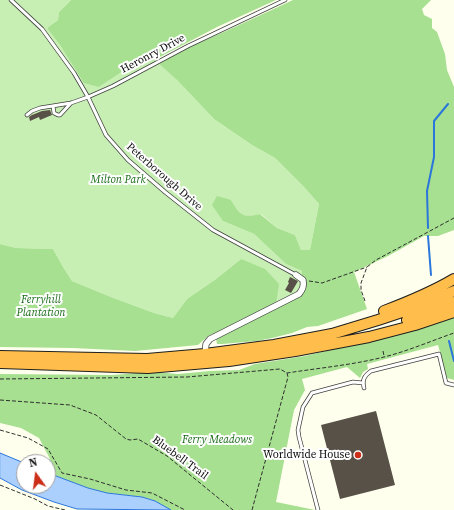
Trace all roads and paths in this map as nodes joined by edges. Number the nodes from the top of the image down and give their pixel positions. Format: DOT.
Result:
graph roads {
  1 [pos="11,0"];
  2 [pos="285,0"];
  3 [pos="88,97"];
  4 [pos="72,103"];
  5 [pos="53,106"];
  6 [pos="27,115"];
  7 [pos="454,218"];
  8 [pos="367,267"];
  9 [pos="296,276"];
  10 [pos="454,279"];
  11 [pos="303,280"];
  12 [pos="454,291"];
  13 [pos="365,301"];
  14 [pos="454,302"];
  15 [pos="454,312"];
  16 [pos="454,333"];
  17 [pos="295,346"];
  18 [pos="383,351"];
  19 [pos="204,354"];
  20 [pos="0,356"];
  21 [pos="384,357"];
  22 [pos="0,363"];
  23 [pos="363,383"];
  24 [pos="454,385"];
  25 [pos="364,388"];
  26 [pos="0,400"];
  27 [pos="0,430"];
  28 [pos="0,485"];
  29 [pos="65,510"];
  30 [pos="185,510"];
  31 [pos="233,510"];
  32 [pos="252,510"];
  33 [pos="318,510"];
  1 -- 3 [label="lane, Peterborough Drive"];
  2 -- 3 [label="lane, Heronry Drive"];
  3 -- 4 [label="lane, Heronry Drive"];
  3 -- 9 [label="lane, Peterborough Drive"];
  4 -- 5 [label="lane, Heronry Drive"];
  4 -- 5 [label="lane"];
  5 -- 6 [label="lane, Heronry Drive"];
  7 -- 8 [label="path"];
  8 -- 11 [label="path"];
  8 -- 13 [label="path"];
  9 -- 11 [label="street"];
  10 -- 17 [label="highway"];
  11 -- 19 [label="street"];
  12 -- 17 [label="highway"];
  14 -- 17 [label="highway"];
  15 -- 17 [label="highway"];
  16 -- 21 [label="path"];
  17 -- 19 [label="highway"];
  17 -- 22 [label="highway"];
  18 -- 21 [label="path"];
  19 -- 20 [label="highway"];
  21 -- 32 [label="path"];
  23 -- 24 [label="lane"];
  23 -- 25 [label="lane"];
  23 -- 33 [label="lane"];
  26 -- 31 [label="path, Bluebell Trail"];
  27 -- 30 [label="path"];
  28 -- 29 [label="path"];
}
